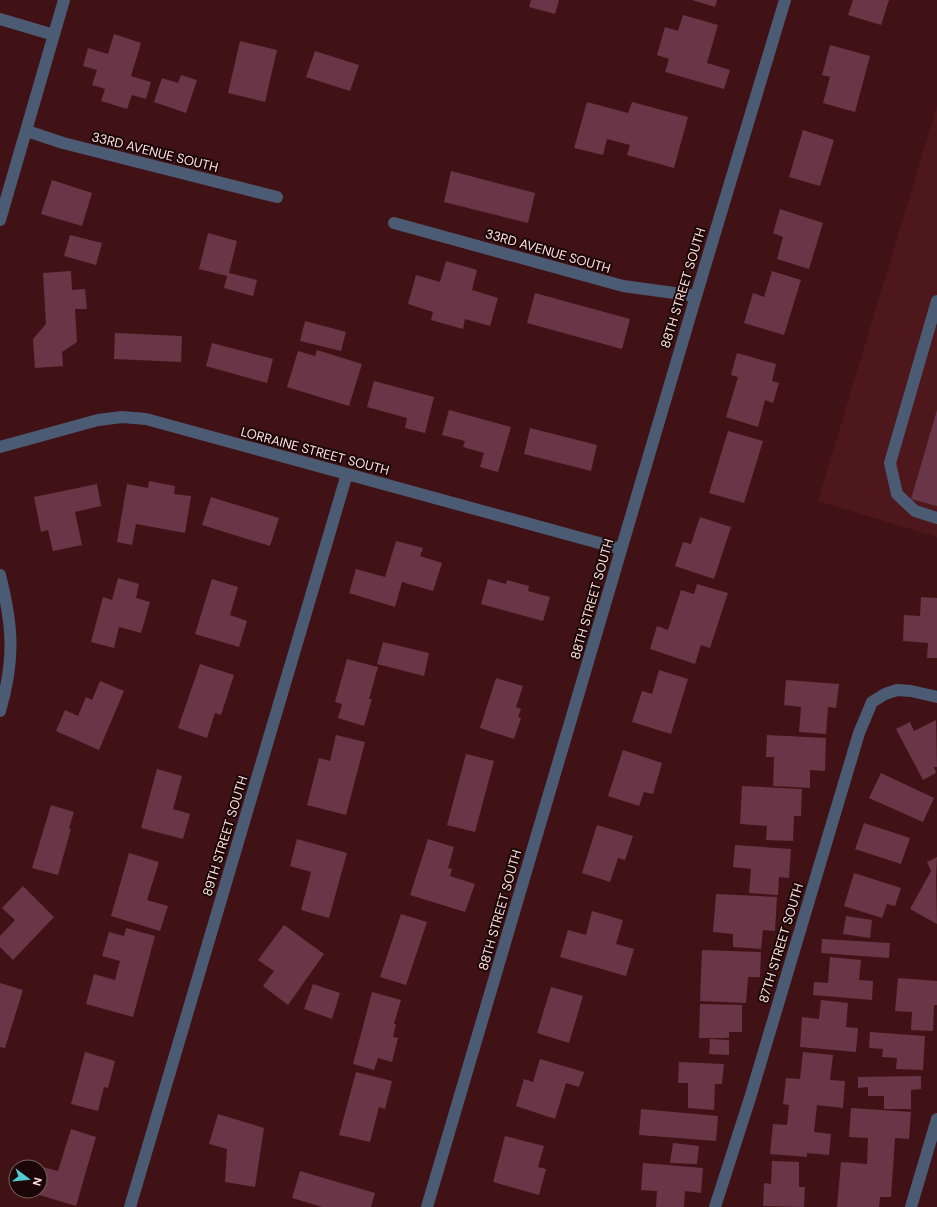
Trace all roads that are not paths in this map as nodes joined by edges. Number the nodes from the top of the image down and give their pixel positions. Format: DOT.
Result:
graph roads {
  1 [pos="64,0"];
  2 [pos="785,0"];
  3 [pos="0,19"];
  4 [pos="54,35"];
  5 [pos="27,131"];
  6 [pos="277,197"];
  7 [pos="0,220"];
  8 [pos="394,223"];
  9 [pos="696,296"];
  10 [pos="937,301"];
  11 [pos="0,447"];
  12 [pos="347,474"];
  13 [pos="937,518"];
  14 [pos="621,549"];
  15 [pos="0,575"];
  16 [pos="937,697"];
  17 [pos="0,711"];
  18 [pos="937,1119"];
  19 [pos="130,1207"];
  20 [pos="427,1207"];
  21 [pos="715,1207"];
  22 [pos="911,1207"];
  1 -- 4 [label="street"];
  2 -- 9 [label="street, 88TH STREET SOUTH"];
  3 -- 4 [label="street"];
  4 -- 5 [label="street"];
  5 -- 6 [label="street, 33RD AVENUE SOUTH"];
  5 -- 7 [label="street"];
  8 -- 9 [label="street, 33RD AVENUE SOUTH"];
  9 -- 14 [label="street, 88TH STREET SOUTH"];
  10 -- 13 [label="street"];
  11 -- 12 [label="street, LORRAINE STREET SOUTH"];
  12 -- 14 [label="street, LORRAINE STREET SOUTH"];
  12 -- 19 [label="street, 89TH STREET SOUTH"];
  14 -- 20 [label="street, 88TH STREET SOUTH"];
  15 -- 17 [label="street"];
  16 -- 21 [label="street, 87TH STREET SOUTH"];
  18 -- 22 [label="street"];
}
